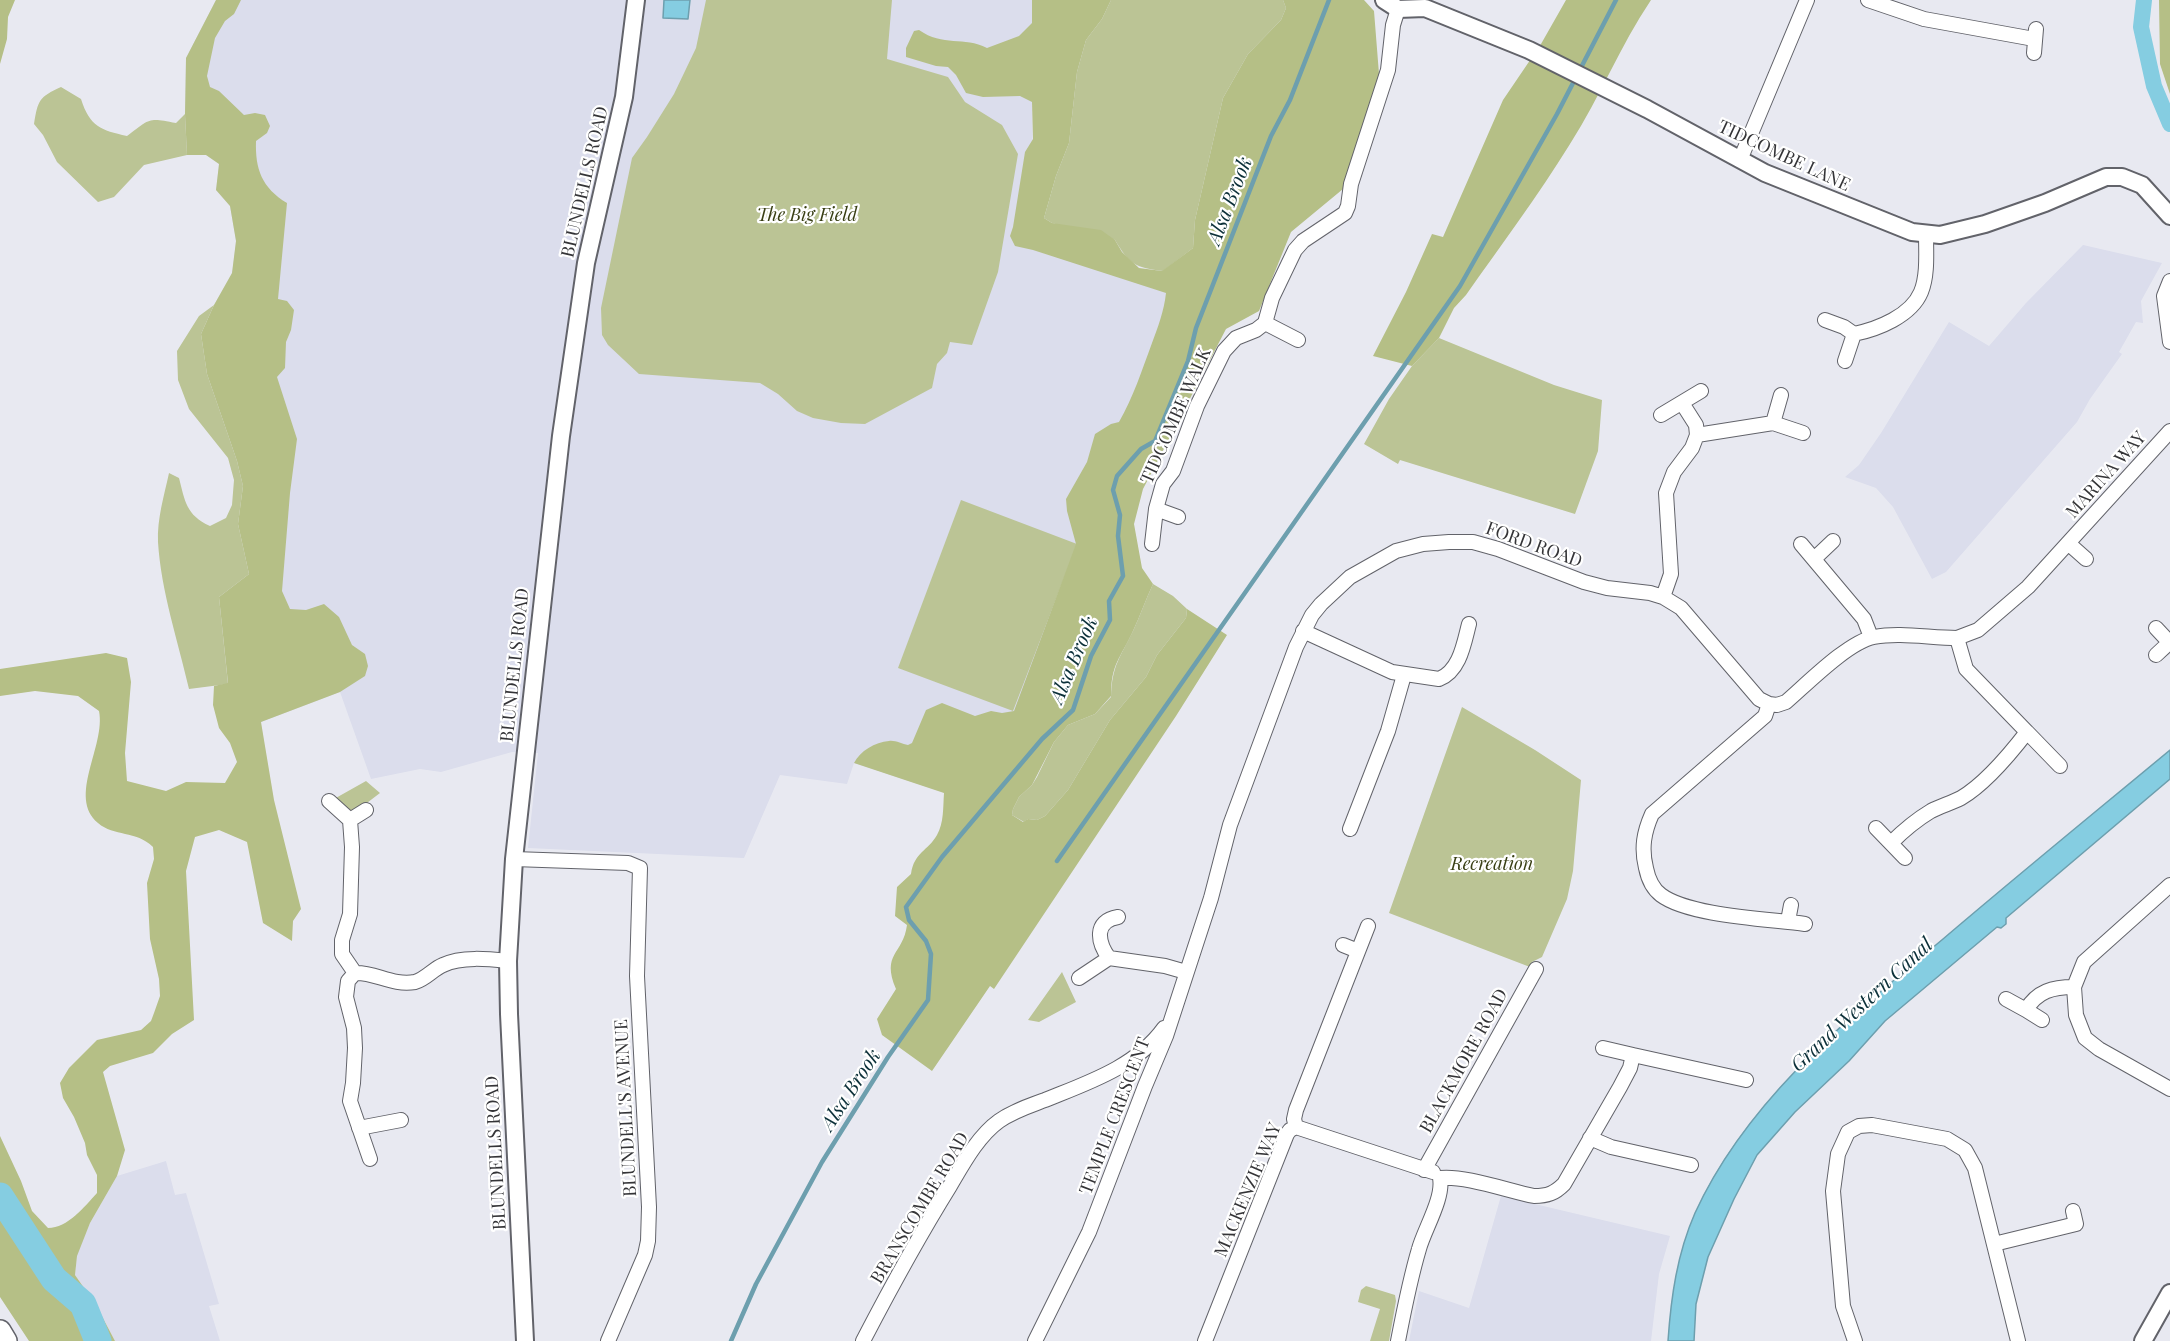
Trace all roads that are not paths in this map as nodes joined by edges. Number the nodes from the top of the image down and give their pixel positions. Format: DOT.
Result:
graph roads {
  1 [pos="636,0"];
  2 [pos="1807,0"];
  3 [pos="1868,0"];
  4 [pos="1391,4"];
  5 [pos="2034,40"];
  6 [pos="1740,160"];
  7 [pos="2170,216"];
  8 [pos="1926,234"];
  9 [pos="2170,281"];
  10 [pos="1825,320"];
  11 [pos="1265,323"];
  12 [pos="1854,334"];
  13 [pos="1298,340"];
  14 [pos="2170,342"];
  15 [pos="1845,361"];
  16 [pos="1701,391"];
  17 [pos="1781,395"];
  18 [pos="1682,403"];
  19 [pos="1662,415"];
  20 [pos="1773,423"];
  21 [pos="2170,431"];
  22 [pos="1803,433"];
  23 [pos="1697,435"];
  24 [pos="1156,510"];
  25 [pos="1178,517"];
  26 [pos="1833,541"];
  27 [pos="1152,543"];
  28 [pos="2068,543"];
  29 [pos="1801,544"];
  30 [pos="1814,559"];
  31 [pos="2086,559"];
  32 [pos="1663,597"];
  33 [pos="1469,624"];
  34 [pos="2156,628"];
  35 [pos="1303,631"];
  36 [pos="1871,637"];
  37 [pos="1957,638"];
  38 [pos="2170,642"];
  39 [pos="2156,655"];
  40 [pos="1404,675"];
  41 [pos="1769,704"];
  42 [pos="2027,732"];
  43 [pos="2060,766"];
  44 [pos="329,801"];
  45 [pos="366,810"];
  46 [pos="350,820"];
  47 [pos="1876,828"];
  48 [pos="1350,829"];
  49 [pos="1891,843"];
  50 [pos="1905,858"];
  51 [pos="521,860"];
  52 [pos="2170,885"];
  53 [pos="1659,894"];
  54 [pos="1211,898"];
  55 [pos="1649,904"];
  56 [pos="1791,905"];
  57 [pos="1118,917"];
  58 [pos="1788,921"];
  59 [pos="1805,924"];
  60 [pos="1368,926"];
  61 [pos="1343,945"];
  62 [pos="1358,951"];
  63 [pos="1109,958"];
  64 [pos="508,961"];
  65 [pos="1536,969"];
  66 [pos="1186,972"];
  67 [pos="354,973"];
  68 [pos="1078,978"];
  69 [pos="2074,987"];
  70 [pos="2007,999"];
  71 [pos="2026,1010"];
  72 [pos="1170,1019"];
  73 [pos="2042,1020"];
  74 [pos="1604,1048"];
  75 [pos="1633,1055"];
  76 [pos="1122,1066"];
  77 [pos="1730,1076"];
  78 [pos="1746,1080"];
  79 [pos="1145,1086"];
  80 [pos="2170,1089"];
  81 [pos="1727,1090"];
  82 [pos="401,1120"];
  83 [pos="1296,1127"];
  84 [pos="359,1128"];
  85 [pos="1590,1138"];
  86 [pos="370,1160"];
  87 [pos="1691,1165"];
  88 [pos="1424,1170"];
  89 [pos="1440,1178"];
  90 [pos="2076,1223"];
  91 [pos="1994,1244"];
  92 [pos="2170,1293"];
  93 [pos="0,1331"];
  94 [pos="6,1341"];
  95 [pos="525,1341"];
  96 [pos="608,1341"];
  97 [pos="863,1341"];
  98 [pos="1035,1341"];
  99 [pos="1205,1341"];
  100 [pos="1398,1341"];
  101 [pos="1855,1341"];
  102 [pos="2018,1341"];
  103 [pos="2143,1341"];
  1 -- 51 [label="street, BLUNDELLS ROAD"];
  2 -- 6 [label="street"];
  3 -- 5 [label="street"];
  4 -- 6 [label="street, TIDCOMBE LANE"];
  4 -- 11 [label="street"];
  6 -- 8 [label="street, TIDCOMBE LANE"];
  7 -- 8 [label="street, TIDCOMBE LANE"];
  8 -- 12 [label="street"];
  9 -- 14 [label="street"];
  10 -- 12 [label="street"];
  11 -- 13 [label="street"];
  11 -- 24 [label="street, TIDCOMBE WALK"];
  12 -- 15 [label="street"];
  16 -- 18 [label="street"];
  17 -- 20 [label="street"];
  18 -- 19 [label="street"];
  18 -- 23 [label="street"];
  20 -- 22 [label="street"];
  20 -- 23 [label="street"];
  21 -- 28 [label="street, MARINA WAY"];
  23 -- 32 [label="street"];
  24 -- 25 [label="street, TIDCOMBE WALK"];
  24 -- 27 [label="street, TIDCOMBE WALK"];
  26 -- 30 [label="street"];
  28 -- 31 [label="street, MARINA WAY"];
  28 -- 37 [label="street, MARINA WAY"];
  29 -- 30 [label="street"];
  30 -- 36 [label="street"];
  32 -- 35 [label="street, FORD ROAD"];
  32 -- 41 [label="street, FORD ROAD"];
  33 -- 40 [label="street"];
  34 -- 38 [label="street"];
  35 -- 40 [label="street"];
  35 -- 54 [label="street, FORD ROAD"];
  36 -- 37 [label="street"];
  36 -- 41 [label="street"];
  37 -- 42 [label="street"];
  38 -- 39 [label="street"];
  40 -- 48 [label="street"];
  41 -- 53 [label="street"];
  42 -- 43 [label="street"];
  42 -- 49 [label="street"];
  44 -- 46 [label="street"];
  45 -- 46 [label="street"];
  46 -- 67 [label="street"];
  47 -- 49 [label="street"];
  49 -- 50 [label="street"];
  51 -- 64 [label="street, BLUNDELLS ROAD"];
  51 -- 96 [label="street, BLUNDELL'S AVENUE"];
  52 -- 69 [label="street"];
  53 -- 55 [label="street"];
  53 -- 58 [label="street"];
  54 -- 66 [label="street, TEMPLE CRESCENT"];
  56 -- 58 [label="street"];
  57 -- 63 [label="street"];
  58 -- 59 [label="street"];
  60 -- 62 [label="street, MACKENZIE WAY"];
  61 -- 62 [label="street"];
  62 -- 83 [label="street, MACKENZIE WAY"];
  63 -- 66 [label="street"];
  63 -- 68 [label="street"];
  64 -- 67 [label="street"];
  64 -- 95 [label="street, BLUNDELLS ROAD"];
  65 -- 88 [label="street, BLACKMORE ROAD"];
  66 -- 72 [label="street, TEMPLE CRESCENT"];
  67 -- 84 [label="street"];
  69 -- 71 [label="street"];
  69 -- 80 [label="street"];
  70 -- 71 [label="street"];
  71 -- 73 [label="street"];
  72 -- 76 [label="street, BRANSCOMBE ROAD"];
  72 -- 79 [label="street, TEMPLE CRESCENT"];
  74 -- 75 [label="street"];
  75 -- 77 [label="street"];
  75 -- 85 [label="street"];
  76 -- 79 [label="street"];
  76 -- 97 [label="street, BRANSCOMBE ROAD"];
  77 -- 78 [label="street"];
  77 -- 81 [label="street"];
  79 -- 98 [label="street, TEMPLE CRESCENT"];
  82 -- 84 [label="street"];
  83 -- 88 [label="street"];
  83 -- 99 [label="street, MACKENZIE WAY"];
  84 -- 86 [label="street"];
  85 -- 87 [label="street"];
  85 -- 89 [label="street"];
  88 -- 89 [label="street"];
  89 -- 100 [label="street"];
  90 -- 91 [label="street"];
  91 -- 101 [label="street"];
  91 -- 102 [label="street"];
  92 -- 103 [label="street"];
  93 -- 94 [label="main road"];
}
